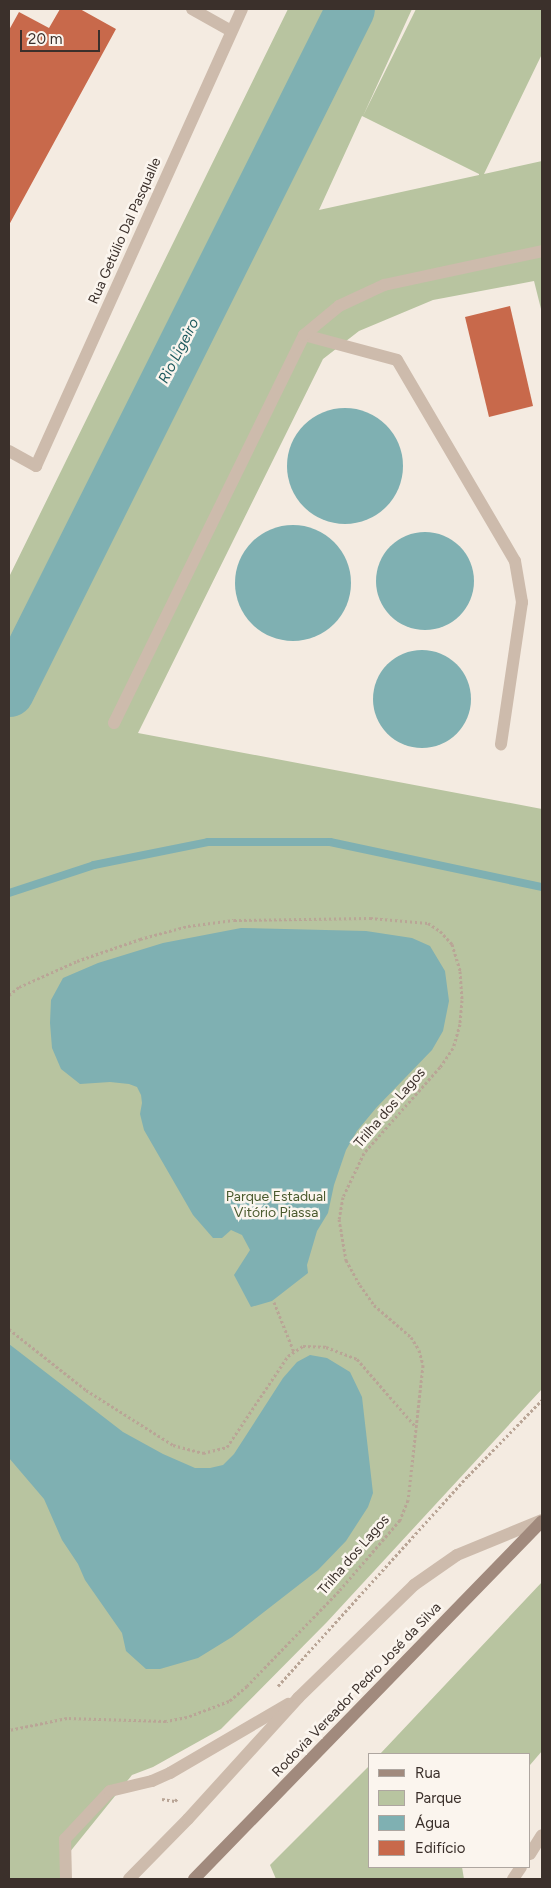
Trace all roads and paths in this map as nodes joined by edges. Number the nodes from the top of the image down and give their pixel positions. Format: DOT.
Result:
graph roads {
  1 [pos="192,9"];
  2 [pos="242,9"];
  3 [pos="231,31"];
  4 [pos="542,251"];
  5 [pos="304,335"];
  6 [pos="9,451"];
  7 [pos="114,723"];
  8 [pos="501,744"];
  9 [pos="9,995"];
  10 [pos="274,1302"];
  11 [pos="9,1328"];
  12 [pos="294,1352"];
  13 [pos="542,1400"];
  14 [pos="416,1428"];
  15 [pos="542,1521"];
  16 [pos="272,1693"];
  17 [pos="298,1698"];
  18 [pos="9,1730"];
  19 [pos="182,1794"];
  20 [pos="159,1799"];
  21 [pos="542,1835"];
  22 [pos="531,1852"];
  23 [pos="520,1868"];
  24 [pos="66,1879"];
  25 [pos="129,1879"];
  26 [pos="194,1879"];
  27 [pos="513,1879"];
  1 -- 3 [label="street"];
  2 -- 3 [label="street, Rua Getúlio Dal Pasqualle"];
  3 -- 6 [label="street, Rua Getúlio Dal Pasqualle"];
  4 -- 5 [label="street"];
  5 -- 7 [label="street"];
  5 -- 8 [label="street"];
  9 -- 14 [label="path, Trilha dos Lagos"];
  10 -- 12 [label="path"];
  11 -- 12 [label="path"];
  12 -- 14 [label="path"];
  13 -- 16 [label="path"];
  14 -- 18 [label="path, Trilha dos Lagos"];
  15 -- 17 [label="street"];
  15 -- 26 [label="main road, Rodovia Vereador Pedro José da Silva"];
  17 -- 24 [label="street"];
  17 -- 25 [label="street"];
  19 -- 20 [label="path"];
  21 -- 22 [label="street"];
  23 -- 27 [label="street"];
}
